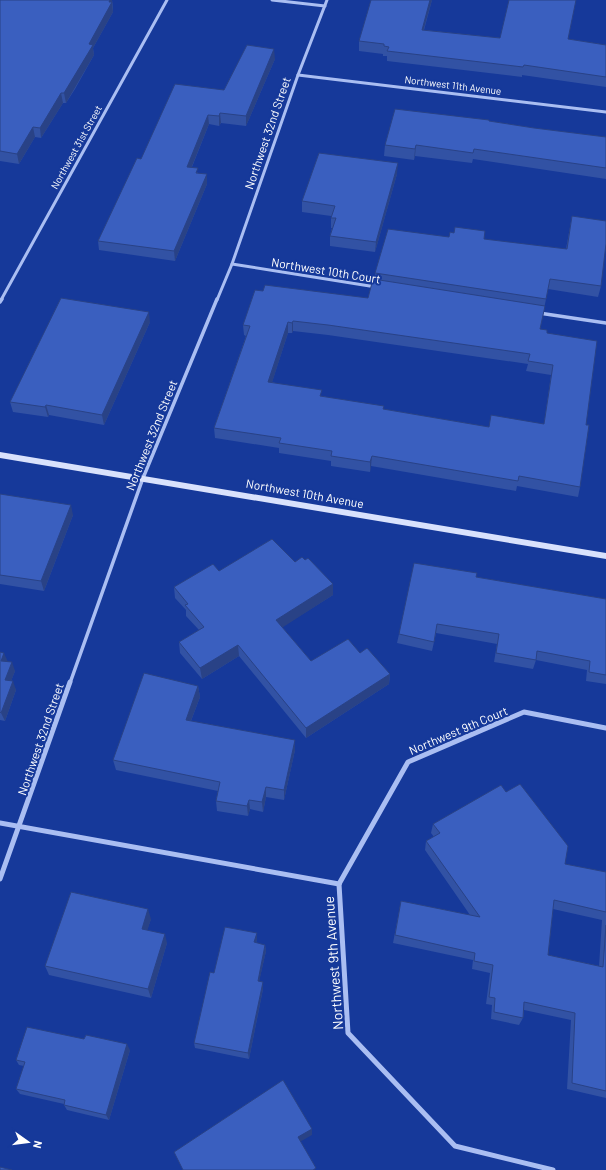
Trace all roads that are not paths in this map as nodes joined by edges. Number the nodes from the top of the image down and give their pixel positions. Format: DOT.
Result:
graph roads {
  1 [pos="167,0"];
  2 [pos="272,0"];
  3 [pos="327,0"];
  4 [pos="325,6"];
  5 [pos="298,75"];
  6 [pos="606,112"];
  7 [pos="232,264"];
  8 [pos="380,288"];
  9 [pos="0,302"];
  10 [pos="536,312"];
  11 [pos="606,323"];
  12 [pos="0,456"];
  13 [pos="143,478"];
  14 [pos="606,556"];
  15 [pos="606,728"];
  16 [pos="0,824"];
  17 [pos="19,828"];
  18 [pos="0,879"];
  19 [pos="339,884"];
  20 [pos="553,1170"];
  1 -- 9 [label="street, Northwest 31st Street"];
  2 -- 4 [label="street"];
  3 -- 4 [label="street, Northwest 32nd Street"];
  4 -- 5 [label="street, Northwest 32nd Street"];
  5 -- 6 [label="street, Northwest 11th Avenue"];
  5 -- 7 [label="street, Northwest 32nd Street"];
  7 -- 8 [label="street, Northwest 10th Court"];
  7 -- 13 [label="street, Northwest 32nd Street"];
  10 -- 11 [label="street"];
  12 -- 13 [label="street, Northwest 10th Avenue"];
  13 -- 14 [label="street, Northwest 10th Avenue"];
  13 -- 17 [label="street, Northwest 32nd Street"];
  15 -- 19 [label="street, Northwest 9th Court"];
  16 -- 17 [label="street, Northwest 9th Avenue"];
  17 -- 18 [label="street, Northwest 32nd Street"];
  17 -- 19 [label="street, Northwest 9th Avenue"];
  19 -- 20 [label="street, Northwest 9th Avenue"];
}
